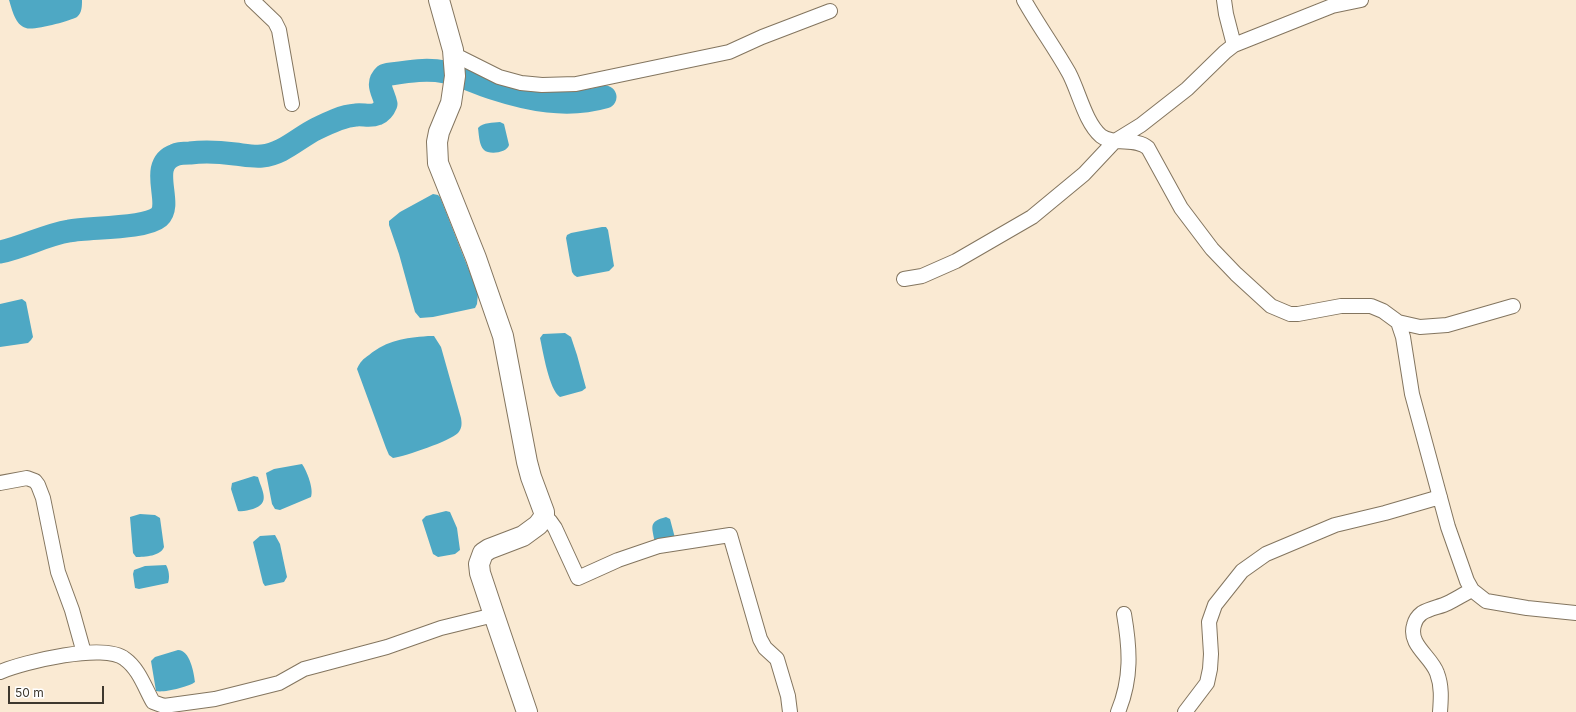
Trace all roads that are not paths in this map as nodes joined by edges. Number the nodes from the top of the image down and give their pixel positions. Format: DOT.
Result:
graph roads {
  1 [pos="252,0"];
  2 [pos="439,0"];
  3 [pos="1024,0"];
  4 [pos="1224,0"];
  5 [pos="1361,0"];
  6 [pos="830,11"];
  7 [pos="1234,45"];
  8 [pos="454,59"];
  9 [pos="292,104"];
  10 [pos="1115,141"];
  11 [pos="904,280"];
  12 [pos="1514,306"];
  13 [pos="1398,322"];
  14 [pos="0,483"];
  15 [pos="1440,497"];
  16 [pos="544,517"];
  17 [pos="1472,590"];
  18 [pos="1576,613"];
  19 [pos="1124,614"];
  20 [pos="494,615"];
  21 [pos="84,653"];
  22 [pos="0,672"];
  23 [pos="528,712"];
  24 [pos="790,712"];
  25 [pos="1118,712"];
  26 [pos="1185,712"];
  27 [pos="1440,712"];
  1 -- 9 [label="street"];
  2 -- 8 [label="street"];
  3 -- 10 [label="street"];
  4 -- 7 [label="street"];
  5 -- 7 [label="street"];
  6 -- 8 [label="street"];
  7 -- 10 [label="street"];
  8 -- 16 [label="street"];
  10 -- 11 [label="street"];
  10 -- 13 [label="street"];
  12 -- 13 [label="street"];
  13 -- 15 [label="street"];
  14 -- 21 [label="street"];
  15 -- 17 [label="street"];
  15 -- 26 [label="street"];
  16 -- 20 [label="street"];
  16 -- 24 [label="street"];
  17 -- 18 [label="street"];
  17 -- 27 [label="street"];
  19 -- 25 [label="street"];
  20 -- 21 [label="street"];
  20 -- 23 [label="street"];
  21 -- 22 [label="street"];
}
